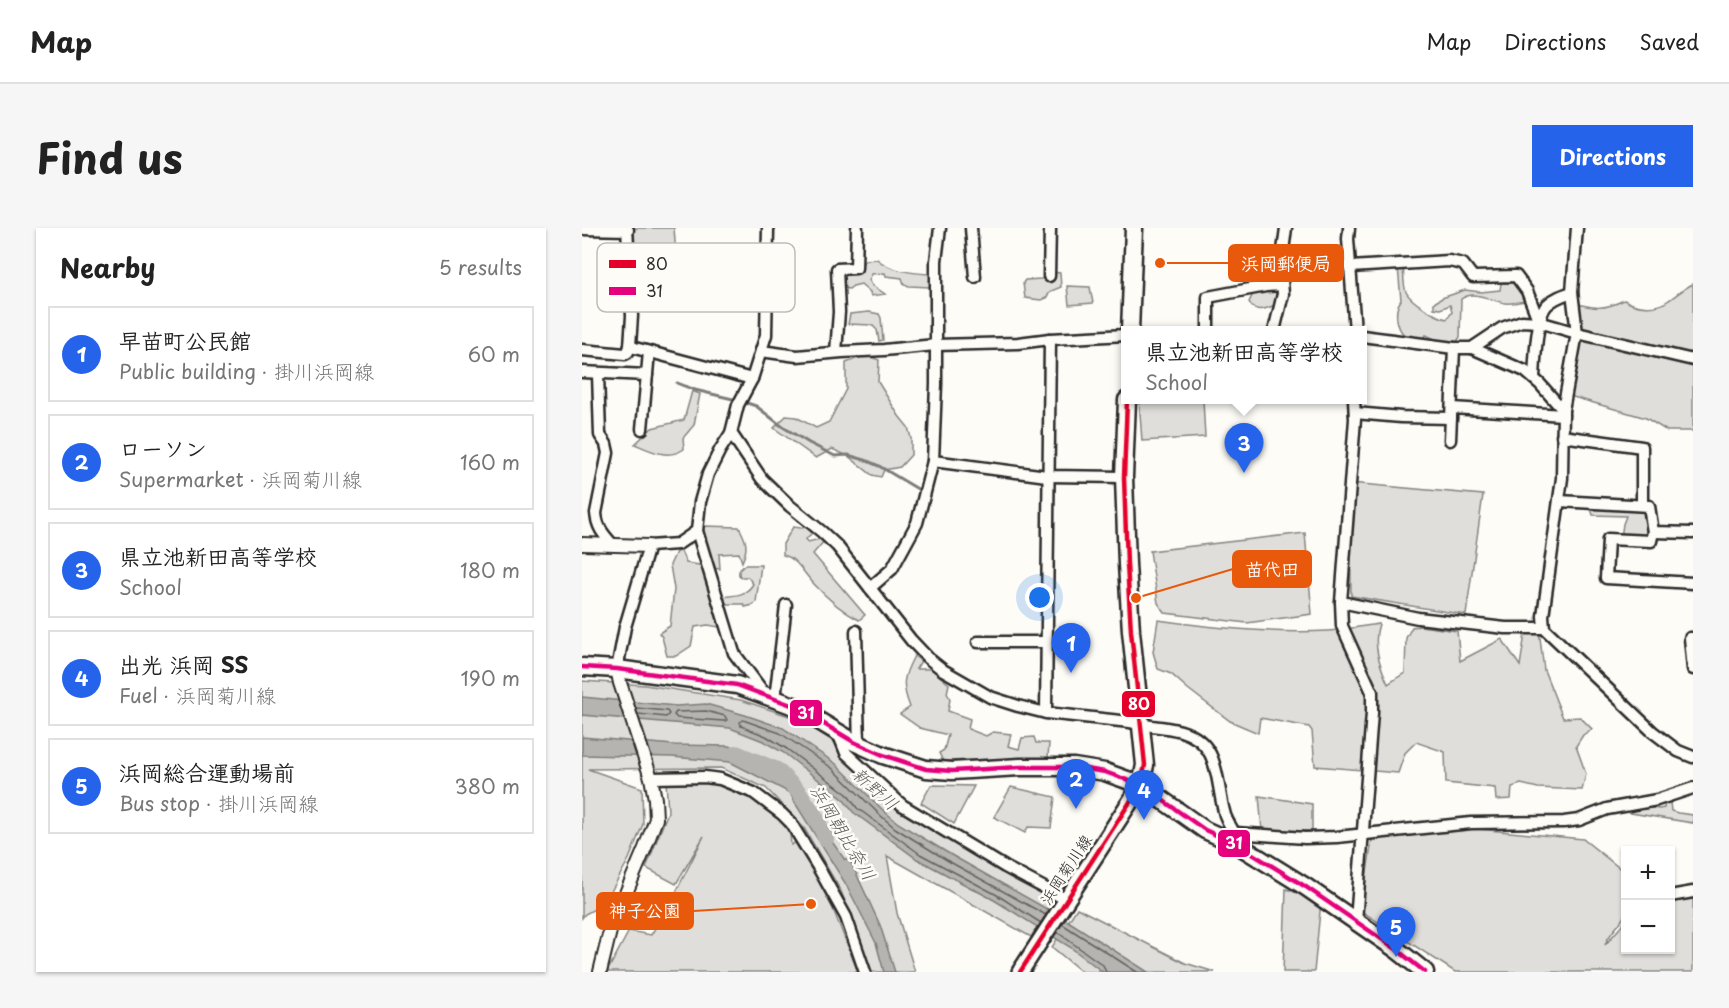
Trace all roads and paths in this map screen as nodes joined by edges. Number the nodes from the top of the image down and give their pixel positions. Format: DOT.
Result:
graph roads {
  1 [pos="768,228"];
  2 [pos="858,228"];
  3 [pos="940,228"];
  4 [pos="971,228"];
  5 [pos="1050,228"];
  6 [pos="1134,228"];
  7 [pos="1286,228"];
  8 [pos="1349,228"];
  9 [pos="1576,228"];
  10 [pos="582,229"];
  11 [pos="627,229"];
  12 [pos="768,243"];
  13 [pos="1350,267"];
  14 [pos="1049,276"];
  15 [pos="975,277"];
  16 [pos="1282,285"];
  17 [pos="1572,292"];
  18 [pos="632,312"];
  19 [pos="766,312"];
  20 [pos="1539,322"];
  21 [pos="1130,326"];
  22 [pos="1208,326"];
  23 [pos="1275,326"];
  24 [pos="1355,326"];
  25 [pos="1576,333"];
  26 [pos="1121,335"];
  27 [pos="1367,337"];
  28 [pos="1050,339"];
  29 [pos="935,345"];
  30 [pos="630,346"];
  31 [pos="1454,348"];
  32 [pos="1472,348"];
  33 [pos="582,350"];
  34 [pos="761,351"];
  35 [pos="649,352"];
  36 [pos="836,352"];
  37 [pos="1693,360"];
  38 [pos="582,372"];
  39 [pos="598,374"];
  40 [pos="647,375"];
  41 [pos="1534,378"];
  42 [pos="752,380"];
  43 [pos="1127,404"];
  44 [pos="1354,404"];
  45 [pos="1355,412"];
  46 [pos="1452,413"];
  47 [pos="1563,413"];
  48 [pos="642,429"];
  49 [pos="731,433"];
  50 [pos="1562,436"];
  51 [pos="1450,440"];
  52 [pos="933,461"];
  53 [pos="1047,476"];
  54 [pos="1124,477"];
  55 [pos="1559,501"];
  56 [pos="1642,505"];
  57 [pos="698,531"];
  58 [pos="1653,532"];
  59 [pos="1693,533"];
  60 [pos="582,544"];
  61 [pos="612,544"];
  62 [pos="650,546"];
  63 [pos="1693,583"];
  64 [pos="870,588"];
  65 [pos="1341,602"];
  66 [pos="786,605"];
  67 [pos="1544,628"];
  68 [pos="856,631"];
  69 [pos="1693,638"];
  70 [pos="978,642"];
  71 [pos="1046,642"];
  72 [pos="582,667"];
  73 [pos="1693,669"];
  74 [pos="618,676"];
  75 [pos="770,697"];
  76 [pos="1046,713"];
  77 [pos="1141,725"];
  78 [pos="838,732"];
  79 [pos="859,745"];
  80 [pos="1693,757"];
  81 [pos="650,774"];
  82 [pos="1141,785"];
  83 [pos="1693,788"];
  84 [pos="1363,835"];
  85 [pos="1237,839"];
  86 [pos="1693,892"];
  87 [pos="1675,895"];
  88 [pos="1066,901"];
  89 [pos="1356,921"];
  90 [pos="600,972"];
  91 [pos="865,972"];
  92 [pos="1020,972"];
  93 [pos="1425,972"];
  1 -- 12 [label="street"];
  2 -- 36 [label="street"];
  3 -- 29 [label="street"];
  4 -- 15 [label="street"];
  5 -- 14 [label="street"];
  6 -- 21 [label="main road"];
  7 -- 16 [label="street"];
  8 -- 13 [label="street"];
  9 -- 17 [label="street"];
  10 -- 11 [label="street"];
  13 -- 20 [label="street"];
  13 -- 24 [label="street"];
  16 -- 22 [label="street"];
  16 -- 23 [label="street"];
  17 -- 20 [label="street"];
  17 -- 25 [label="street"];
  18 -- 30 [label="street"];
  19 -- 34 [label="street"];
  20 -- 25 [label="street"];
  20 -- 32 [label="street"];
  20 -- 41 [label="street"];
  25 -- 37 [label="street"];
  25 -- 47 [label="street"];
  26 -- 28 [label="street"];
  27 -- 31 [label="street"];
  28 -- 29 [label="street"];
  28 -- 53 [label="street"];
  29 -- 36 [label="street"];
  29 -- 52 [label="street"];
  30 -- 33 [label="street"];
  30 -- 35 [label="street"];
  31 -- 32 [label="street"];
  31 -- 46 [label="street"];
  32 -- 41 [label="street"];
  34 -- 36 [label="street"];
  34 -- 42 [label="street"];
  35 -- 40 [label="street"];
  35 -- 42 [label="street"];
  38 -- 39 [label="street"];
  39 -- 40 [label="street"];
  39 -- 61 [label="street"];
  40 -- 48 [label="street"];
  41 -- 47 [label="street"];
  42 -- 49 [label="street"];
  43 -- 54 [label="main road"];
  44 -- 45 [label="street"];
  45 -- 46 [label="street"];
  45 -- 65 [label="street"];
  46 -- 47 [label="street"];
  46 -- 51 [label="street"];
  47 -- 50 [label="street"];
  49 -- 57 [label="street"];
  49 -- 64 [label="street"];
  50 -- 55 [label="street"];
  50 -- 56 [label="street"];
  52 -- 53 [label="street"];
  52 -- 64 [label="street"];
  53 -- 54 [label="street"];
  53 -- 71 [label="street"];
  54 -- 77 [label="main road"];
  55 -- 56 [label="street"];
  55 -- 67 [label="street"];
  56 -- 58 [label="street"];
  57 -- 62 [label="street"];
  57 -- 75 [label="street"];
  58 -- 59 [label="street"];
  58 -- 63 [label="street"];
  60 -- 61 [label="street"];
  61 -- 62 [label="street"];
  62 -- 74 [label="street"];
  64 -- 76 [label="street"];
  65 -- 67 [label="street"];
  65 -- 84 [label="street"];
  66 -- 75 [label="street"];
  67 -- 80 [label="street"];
  68 -- 79 [label="street"];
  69 -- 73 [label="street"];
  70 -- 71 [label="street"];
  71 -- 76 [label="street"];
  72 -- 74 [label="main road"];
  74 -- 75 [label="main road"];
  74 -- 81 [label="street"];
  75 -- 78 [label="main road"];
  76 -- 77 [label="street"];
  77 -- 82 [label="main road"];
  77 -- 85 [label="street"];
  78 -- 79 [label="main road"];
  78 -- 88 [label="street"];
  79 -- 82 [label="main road"];
  81 -- 90 [label="street"];
  81 -- 91 [label="street"];
  82 -- 85 [label="main road"];
  82 -- 88 [label="main road, 浜岡菊川線"];
  83 -- 84 [label="street"];
  84 -- 85 [label="street"];
  84 -- 89 [label="street"];
  85 -- 89 [label="main road"];
  86 -- 87 [label="street"];
  88 -- 92 [label="main road, 浜岡菊川線"];
  89 -- 93 [label="main road"];
}
